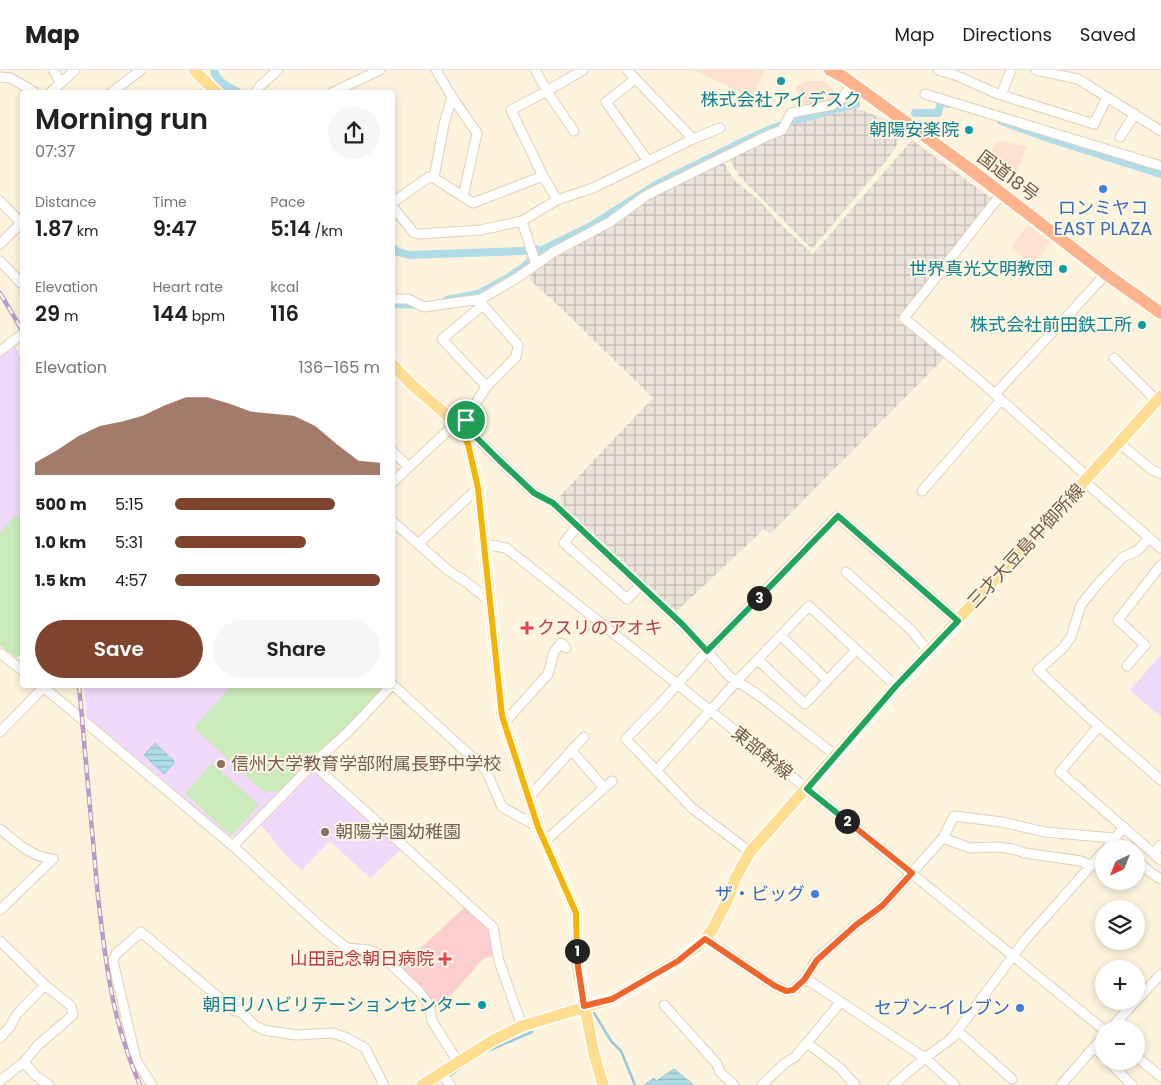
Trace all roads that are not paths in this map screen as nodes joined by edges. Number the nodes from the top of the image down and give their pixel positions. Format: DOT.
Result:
graph roads {
  1 [pos="53,70"];
  2 [pos="75,70"];
  3 [pos="141,70"];
  4 [pos="194,70"];
  5 [pos="278,70"];
  6 [pos="380,70"];
  7 [pos="436,70"];
  8 [pos="534,70"];
  9 [pos="583,70"];
  10 [pos="627,70"];
  11 [pos="830,70"];
  12 [pos="938,70"];
  13 [pos="1011,70"];
  14 [pos="1036,70"];
  15 [pos="1047,71"];
  16 [pos="0,77"];
  17 [pos="849,77"];
  18 [pos="635,79"];
  19 [pos="61,82"];
  20 [pos="31,90"];
  21 [pos="53,90"];
  22 [pos="115,90"];
  23 [pos="214,90"];
  24 [pos="257,90"];
  25 [pos="337,90"];
  26 [pos="547,92"];
  27 [pos="924,94"];
  28 [pos="1000,95"];
  29 [pos="452,97"];
  30 [pos="1107,97"];
  31 [pos="1135,114"];
  32 [pos="720,128"];
  33 [pos="574,131"];
  34 [pos="1161,131"];
  35 [pos="1120,136"];
  36 [pos="693,139"];
  37 [pos="648,161"];
  38 [pos="1161,166"];
  39 [pos="543,176"];
  40 [pos="434,178"];
  41 [pos="1002,193"];
  42 [pos="463,197"];
  43 [pos="556,200"];
  44 [pos="0,201"];
  45 [pos="395,202"];
  46 [pos="395,208"];
  47 [pos="20,221"];
  48 [pos="522,221"];
  49 [pos="20,225"];
  50 [pos="0,244"];
  51 [pos="533,256"];
  52 [pos="0,261"];
  53 [pos="1106,274"];
  54 [pos="20,282"];
  55 [pos="395,299"];
  56 [pos="482,302"];
  57 [pos="1161,313"];
  58 [pos="20,336"];
  59 [pos="0,351"];
  60 [pos="1114,358"];
  61 [pos="395,368"];
  62 [pos="487,387"];
  63 [pos="998,397"];
  64 [pos="1159,399"];
  65 [pos="461,424"];
  66 [pos="1119,444"];
  67 [pos="395,454"];
  68 [pos="409,467"];
  69 [pos="1161,474"];
  70 [pos="395,480"];
  71 [pos="1087,480"];
  72 [pos="478,488"];
  73 [pos="922,491"];
  74 [pos="395,524"];
  75 [pos="577,526"];
  76 [pos="1149,538"];
  77 [pos="418,544"];
  78 [pos="485,544"];
  79 [pos="1161,548"];
  80 [pos="1161,565"];
  81 [pos="846,572"];
  82 [pos="641,585"];
  83 [pos="489,601"];
  84 [pos="958,621"];
  85 [pos="781,636"];
  86 [pos="566,648"];
  87 [pos="856,650"];
  88 [pos="707,651"];
  89 [pos="928,652"];
  90 [pos="0,653"];
  91 [pos="758,660"];
  92 [pos="1127,666"];
  93 [pos="20,668"];
  94 [pos="827,680"];
  95 [pos="736,682"];
  96 [pos="678,684"];
  97 [pos="896,686"];
  98 [pos="41,688"];
  99 [pos="45,688"];
  100 [pos="389,688"];
  101 [pos="395,688"];
  102 [pos="711,711"];
  103 [pos="504,723"];
  104 [pos="1100,726"];
  105 [pos="0,732"];
  106 [pos="584,737"];
  107 [pos="572,751"];
  108 [pos="835,755"];
  109 [pos="313,764"];
  110 [pos="656,772"];
  111 [pos="1161,780"];
  112 [pos="612,781"];
  113 [pos="604,788"];
  114 [pos="807,789"];
  115 [pos="528,798"];
  116 [pos="538,827"];
  117 [pos="1124,827"];
  118 [pos="0,829"];
  119 [pos="943,838"];
  120 [pos="1114,838"];
  121 [pos="544,842"];
  122 [pos="1161,844"];
  123 [pos="233,846"];
  124 [pos="750,852"];
  125 [pos="1154,853"];
  126 [pos="1161,860"];
  127 [pos="1095,861"];
  128 [pos="1091,866"];
  129 [pos="1145,868"];
  130 [pos="912,873"];
  131 [pos="1161,879"];
  132 [pos="0,910"];
  133 [pos="705,939"];
  134 [pos="0,940"];
  135 [pos="1014,957"];
  136 [pos="1161,974"];
  137 [pos="804,980"];
  138 [pos="45,985"];
  139 [pos="1145,991"];
  140 [pos="840,1003"];
  141 [pos="664,1005"];
  142 [pos="584,1006"];
  143 [pos="1128,1010"];
  144 [pos="1118,1020"];
  145 [pos="1095,1023"];
  146 [pos="522,1026"];
  147 [pos="958,1031"];
  148 [pos="0,1038"];
  149 [pos="807,1044"];
  150 [pos="1094,1047"];
  151 [pos="925,1058"];
  152 [pos="24,1062"];
  153 [pos="458,1062"];
  154 [pos="1145,1064"];
  155 [pos="1117,1070"];
  156 [pos="442,1074"];
  157 [pos="1161,1077"];
  158 [pos="1012,1079"];
  159 [pos="0,1081"];
  160 [pos="49,1085"];
  161 [pos="152,1085"];
  162 [pos="384,1085"];
  163 [pos="422,1085"];
  164 [pos="450,1085"];
  165 [pos="603,1085"];
  166 [pos="734,1085"];
  167 [pos="762,1085"];
  168 [pos="855,1085"];
  169 [pos="893,1085"];
  170 [pos="955,1085"];
  171 [pos="1061,1085"];
  172 [pos="1132,1085"];
  1 -- 19 [label="street"];
  2 -- 19 [label="street"];
  3 -- 22 [label="street"];
  4 -- 23 [label="main road"];
  5 -- 24 [label="street"];
  6 -- 25 [label="street"];
  7 -- 29 [label="street"];
  8 -- 26 [label="street"];
  9 -- 26 [label="street"];
  10 -- 18 [label="street"];
  11 -- 17 [label="highway, 国道18号"];
  12 -- 28 [label="street"];
  13 -- 28 [label="street"];
  14 -- 15 [label="street"];
  15 -- 30 [label="street"];
  16 -- 20 [label="street"];
  17 -- 41 [label="highway, 国道18号"];
  17 -- 51 [label="street"];
  18 -- 36 [label="street"];
  18 -- 37 [label="street"];
  19 -- 21 [label="street"];
  26 -- 33 [label="street"];
  26 -- 39 [label="street"];
  27 -- 38 [label="street"];
  28 -- 30 [label="street"];
  29 -- 40 [label="street"];
  29 -- 42 [label="street"];
  30 -- 31 [label="street"];
  31 -- 34 [label="street"];
  31 -- 35 [label="street"];
  32 -- 36 [label="street"];
  36 -- 37 [label="street"];
  37 -- 43 [label="street"];
  39 -- 42 [label="street"];
  39 -- 43 [label="street"];
  40 -- 42 [label="street"];
  40 -- 45 [label="street"];
  41 -- 53 [label="highway, 国道18号"];
  41 -- 63 [label="street"];
  43 -- 48 [label="street"];
  44 -- 47 [label="street"];
  46 -- 48 [label="street"];
  48 -- 51 [label="street"];
  49 -- 50 [label="street"];
  51 -- 56 [label="street"];
  52 -- 54 [label="street"];
  53 -- 57 [label="highway, 国道18号"];
  53 -- 63 [label="street"];
  55 -- 56 [label="street"];
  56 -- 62 [label="street"];
  56 -- 62 [label="street"];
  58 -- 59 [label="street"];
  60 -- 64 [label="street"];
  61 -- 65 [label="main road"];
  62 -- 65 [label="street"];
  63 -- 71 [label="street"];
  63 -- 73 [label="street"];
  64 -- 66 [label="main road, 三才大豆島中御所線"];
  65 -- 68 [label="street"];
  65 -- 72 [label="main road"];
  65 -- 75 [label="street"];
  66 -- 69 [label="street"];
  66 -- 71 [label="main road, 三才大豆島中御所線"];
  67 -- 68 [label="street"];
  68 -- 70 [label="street"];
  71 -- 76 [label="street"];
  71 -- 84 [label="main road, 三才大豆島中御所線"];
  72 -- 77 [label="street"];
  72 -- 78 [label="main road"];
  74 -- 77 [label="street"];
  75 -- 82 [label="street"];
  75 -- 82 [label="street"];
  76 -- 79 [label="street"];
  76 -- 104 [label="street"];
  77 -- 83 [label="street"];
  78 -- 83 [label="main road"];
  78 -- 96 [label="street, 東部幹線"];
  80 -- 92 [label="street"];
  81 -- 89 [label="street"];
  82 -- 88 [label="street"];
  83 -- 103 [label="main road"];
  84 -- 88 [label="street"];
  84 -- 89 [label="main road, 三才大豆島中御所線"];
  85 -- 87 [label="street"];
  85 -- 91 [label="street"];
  85 -- 94 [label="street"];
  86 -- 103 [label="street"];
  87 -- 94 [label="street"];
  87 -- 97 [label="street"];
  88 -- 95 [label="street"];
  88 -- 96 [label="street"];
  89 -- 97 [label="main road, 三才大豆島中御所線"];
  90 -- 93 [label="street"];
  91 -- 94 [label="street"];
  91 -- 95 [label="street"];
  95 -- 102 [label="street"];
  95 -- 108 [label="street"];
  96 -- 102 [label="street, 東部幹線"];
  96 -- 110 [label="street"];
  97 -- 108 [label="main road, 三才大豆島中御所線"];
  98 -- 105 [label="street"];
  99 -- 123 [label="street"];
  100 -- 109 [label="street"];
  101 -- 116 [label="street"];
  102 -- 110 [label="street"];
  102 -- 114 [label="street, 東部幹線"];
  103 -- 115 [label="main road"];
  104 -- 111 [label="street"];
  104 -- 117 [label="street"];
  106 -- 107 [label="street"];
  107 -- 113 [label="street"];
  107 -- 115 [label="street"];
  108 -- 114 [label="main road, 三才大豆島中御所線"];
  109 -- 123 [label="street"];
  109 -- 146 [label="street"];
  110 -- 124 [label="street"];
  112 -- 113 [label="street"];
  113 -- 121 [label="street"];
  114 -- 124 [label="main road, 三才大豆島中御所線"];
  114 -- 130 [label="street, 東部幹線"];
  115 -- 116 [label="main road"];
  116 -- 121 [label="main road"];
  117 -- 120 [label="street"];
  117 -- 125 [label="street"];
  118 -- 132 [label="street"];
  119 -- 120 [label="street"];
  119 -- 128 [label="street"];
  119 -- 130 [label="street"];
  121 -- 142 [label="main road"];
  122 -- 125 [label="street"];
  123 -- 153 [label="street"];
  124 -- 133 [label="main road, 三才大豆島中御所線"];
  125 -- 126 [label="street"];
  127 -- 128 [label="street"];
  128 -- 135 [label="street"];
  129 -- 131 [label="street"];
  130 -- 135 [label="street, 東部幹線"];
  130 -- 137 [label="street"];
  133 -- 137 [label="street"];
  133 -- 142 [label="main road, 三才大豆島中御所線"];
  134 -- 138 [label="street"];
  135 -- 145 [label="street, 東部幹線"];
  135 -- 147 [label="street"];
  136 -- 139 [label="street"];
  137 -- 140 [label="street"];
  138 -- 148 [label="street"];
  138 -- 152 [label="street"];
  140 -- 149 [label="street"];
  140 -- 151 [label="street"];
  141 -- 166 [label="street"];
  142 -- 146 [label="main road, 三才大豆島中御所線"];
  142 -- 165 [label="main road"];
  143 -- 144 [label="street"];
  146 -- 153 [label="main road, 三才大豆島中御所線"];
  147 -- 151 [label="street"];
  147 -- 158 [label="street"];
  149 -- 167 [label="street"];
  149 -- 168 [label="street"];
  150 -- 171 [label="street"];
  151 -- 169 [label="street"];
  151 -- 170 [label="street"];
  152 -- 159 [label="street"];
  152 -- 160 [label="street"];
  153 -- 156 [label="main road, 三才大豆島中御所線"];
  154 -- 157 [label="street"];
  155 -- 172 [label="street"];
  156 -- 163 [label="main road, 三才大豆島中御所線"];
  156 -- 164 [label="street"];
  161 -- 162 [label="street"];
}
